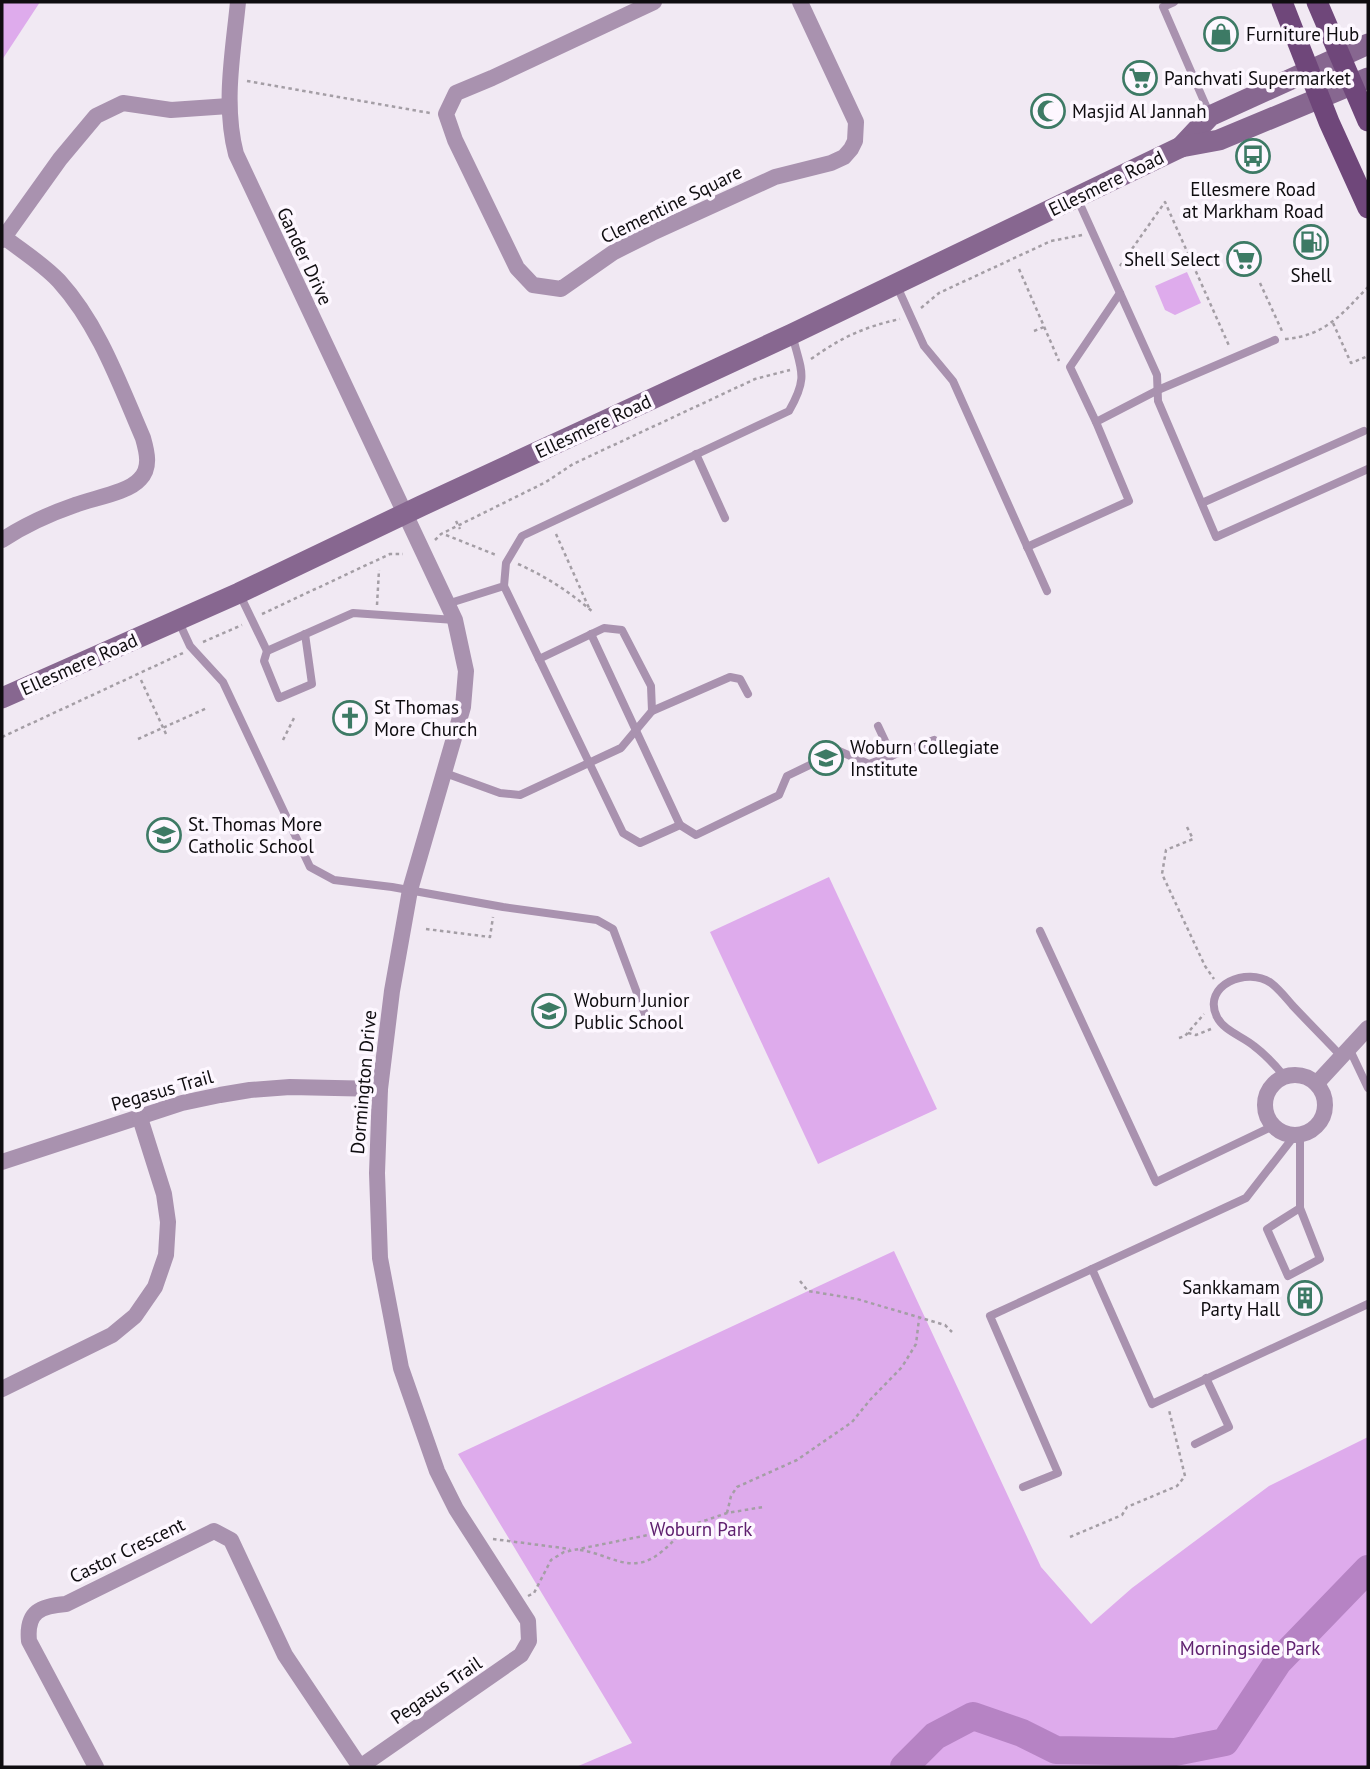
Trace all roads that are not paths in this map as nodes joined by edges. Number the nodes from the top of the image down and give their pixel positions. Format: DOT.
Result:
graph roads {
  1 [pos="238,2"];
  2 [pos="654,2"];
  3 [pos="800,2"];
  4 [pos="1174,2"];
  5 [pos="1282,2"];
  6 [pos="1317,2"];
  7 [pos="1368,44"];
  8 [pos="1340,57"];
  9 [pos="1309,72"];
  10 [pos="1360,81"];
  11 [pos="1320,99"];
  12 [pos="229,106"];
  13 [pos="1210,116"];
  14 [pos="1368,121"];
  15 [pos="1181,147"];
  16 [pos="1077,197"];
  17 [pos="1368,208"];
  18 [pos="3,238"];
  19 [pos="896,284"];
  20 [pos="1120,293"];
  21 [pos="792,334"];
  22 [pos="1275,340"];
  23 [pos="1158,390"];
  24 [pos="1096,422"];
  25 [pos="1364,431"];
  26 [pos="696,454"];
  27 [pos="1368,469"];
  28 [pos="1202,503"];
  29 [pos="403,514"];
  30 [pos="725,518"];
  31 [pos="2,540"];
  32 [pos="1027,547"];
  33 [pos="504,586"];
  34 [pos="1047,591"];
  35 [pos="239,593"];
  36 [pos="447,604"];
  37 [pos="178,620"];
  38 [pos="455,620"];
  39 [pos="305,634"];
  40 [pos="591,634"];
  41 [pos="267,651"];
  42 [pos="539,659"];
  43 [pos="748,694"];
  44 [pos="2,698"];
  45 [pos="652,711"];
  46 [pos="878,726"];
  47 [pos="636,730"];
  48 [pos="934,740"];
  49 [pos="891,756"];
  50 [pos="590,764"];
  51 [pos="445,774"];
  52 [pos="680,825"];
  53 [pos="410,890"];
  54 [pos="1040,931"];
  55 [pos="646,1017"];
  56 [pos="1368,1028"];
  57 [pos="1345,1052"];
  58 [pos="1284,1076"];
  59 [pos="1317,1083"];
  60 [pos="1368,1088"];
  61 [pos="380,1089"];
  62 [pos="140,1118"];
  63 [pos="1273,1126"];
  64 [pos="1297,1135"];
  65 [pos="2,1162"];
  66 [pos="1300,1208"];
  67 [pos="1093,1269"];
  68 [pos="1368,1304"];
  69 [pos="1206,1378"];
  70 [pos="2,1390"];
  71 [pos="1195,1444"];
  72 [pos="1023,1488"];
  73 [pos="529,1642"];
  74 [pos="96,1767"];
  75 [pos="360,1767"];
  1 -- 12 [label="street, Gander Drive"];
  2 -- 3 [label="street, Clementine Square"];
  4 -- 13 [label="lane"];
  5 -- 9 [label="main road"];
  6 -- 8 [label="main road"];
  7 -- 8 [label="main road, Ellesmere Road"];
  8 -- 9 [label="main road, Ellesmere Road"];
  8 -- 10 [label="main road"];
  9 -- 11 [label="main road"];
  9 -- 13 [label="main road, Ellesmere Road"];
  10 -- 11 [label="main road, Ellesmere Road"];
  10 -- 14 [label="main road"];
  11 -- 15 [label="main road, Ellesmere Road"];
  11 -- 17 [label="main road"];
  12 -- 18 [label="street"];
  12 -- 29 [label="street, Gander Drive"];
  13 -- 15 [label="main road, Ellesmere Road"];
  15 -- 16 [label="main road, Ellesmere Road"];
  16 -- 19 [label="main road, Ellesmere Road"];
  16 -- 20 [label="lane"];
  18 -- 31 [label="street"];
  19 -- 21 [label="main road, Ellesmere Road"];
  19 -- 32 [label="lane"];
  20 -- 23 [label="lane"];
  20 -- 24 [label="lane"];
  21 -- 26 [label="lane"];
  21 -- 29 [label="main road, Ellesmere Road"];
  22 -- 23 [label="lane"];
  23 -- 24 [label="lane"];
  23 -- 28 [label="lane"];
  24 -- 32 [label="lane"];
  25 -- 28 [label="lane"];
  26 -- 30 [label="lane"];
  26 -- 33 [label="lane"];
  27 -- 28 [label="lane"];
  29 -- 35 [label="main road, Ellesmere Road"];
  29 -- 36 [label="street, Dormington Drive"];
  32 -- 34 [label="lane"];
  33 -- 36 [label="lane"];
  33 -- 42 [label="lane"];
  35 -- 37 [label="main road, Ellesmere Road"];
  35 -- 41 [label="lane"];
  36 -- 38 [label="street, Dormington Drive"];
  37 -- 44 [label="main road, Ellesmere Road"];
  37 -- 53 [label="lane"];
  38 -- 39 [label="lane"];
  38 -- 51 [label="street, Dormington Drive"];
  39 -- 41 [label="lane"];
  39 -- 41 [label="lane"];
  40 -- 42 [label="lane"];
  40 -- 45 [label="lane"];
  40 -- 47 [label="lane"];
  42 -- 50 [label="lane"];
  43 -- 45 [label="lane"];
  45 -- 47 [label="lane"];
  46 -- 49 [label="lane"];
  47 -- 50 [label="lane"];
  47 -- 52 [label="lane"];
  48 -- 49 [label="lane"];
  49 -- 52 [label="lane"];
  50 -- 51 [label="lane"];
  50 -- 52 [label="lane"];
  51 -- 53 [label="street, Dormington Drive"];
  53 -- 55 [label="lane"];
  53 -- 61 [label="street, Dormington Drive"];
  54 -- 63 [label="lane"];
  56 -- 57 [label="street"];
  57 -- 58 [label="lane"];
  57 -- 59 [label="street"];
  57 -- 60 [label="lane"];
  58 -- 59 [label="street"];
  58 -- 63 [label="street"];
  59 -- 64 [label="street"];
  61 -- 62 [label="street, Pegasus Trail"];
  61 -- 73 [label="street, Dormington Drive"];
  62 -- 65 [label="street, Pegasus Trail"];
  62 -- 70 [label="street"];
  63 -- 64 [label="street"];
  64 -- 66 [label="lane"];
  64 -- 67 [label="lane"];
  66 -- 66 [label="lane"];
  67 -- 69 [label="lane"];
  67 -- 72 [label="lane"];
  68 -- 69 [label="lane"];
  69 -- 71 [label="lane"];
  73 -- 75 [label="street, Pegasus Trail"];
  74 -- 75 [label="street, Castor Crescent"];
}
